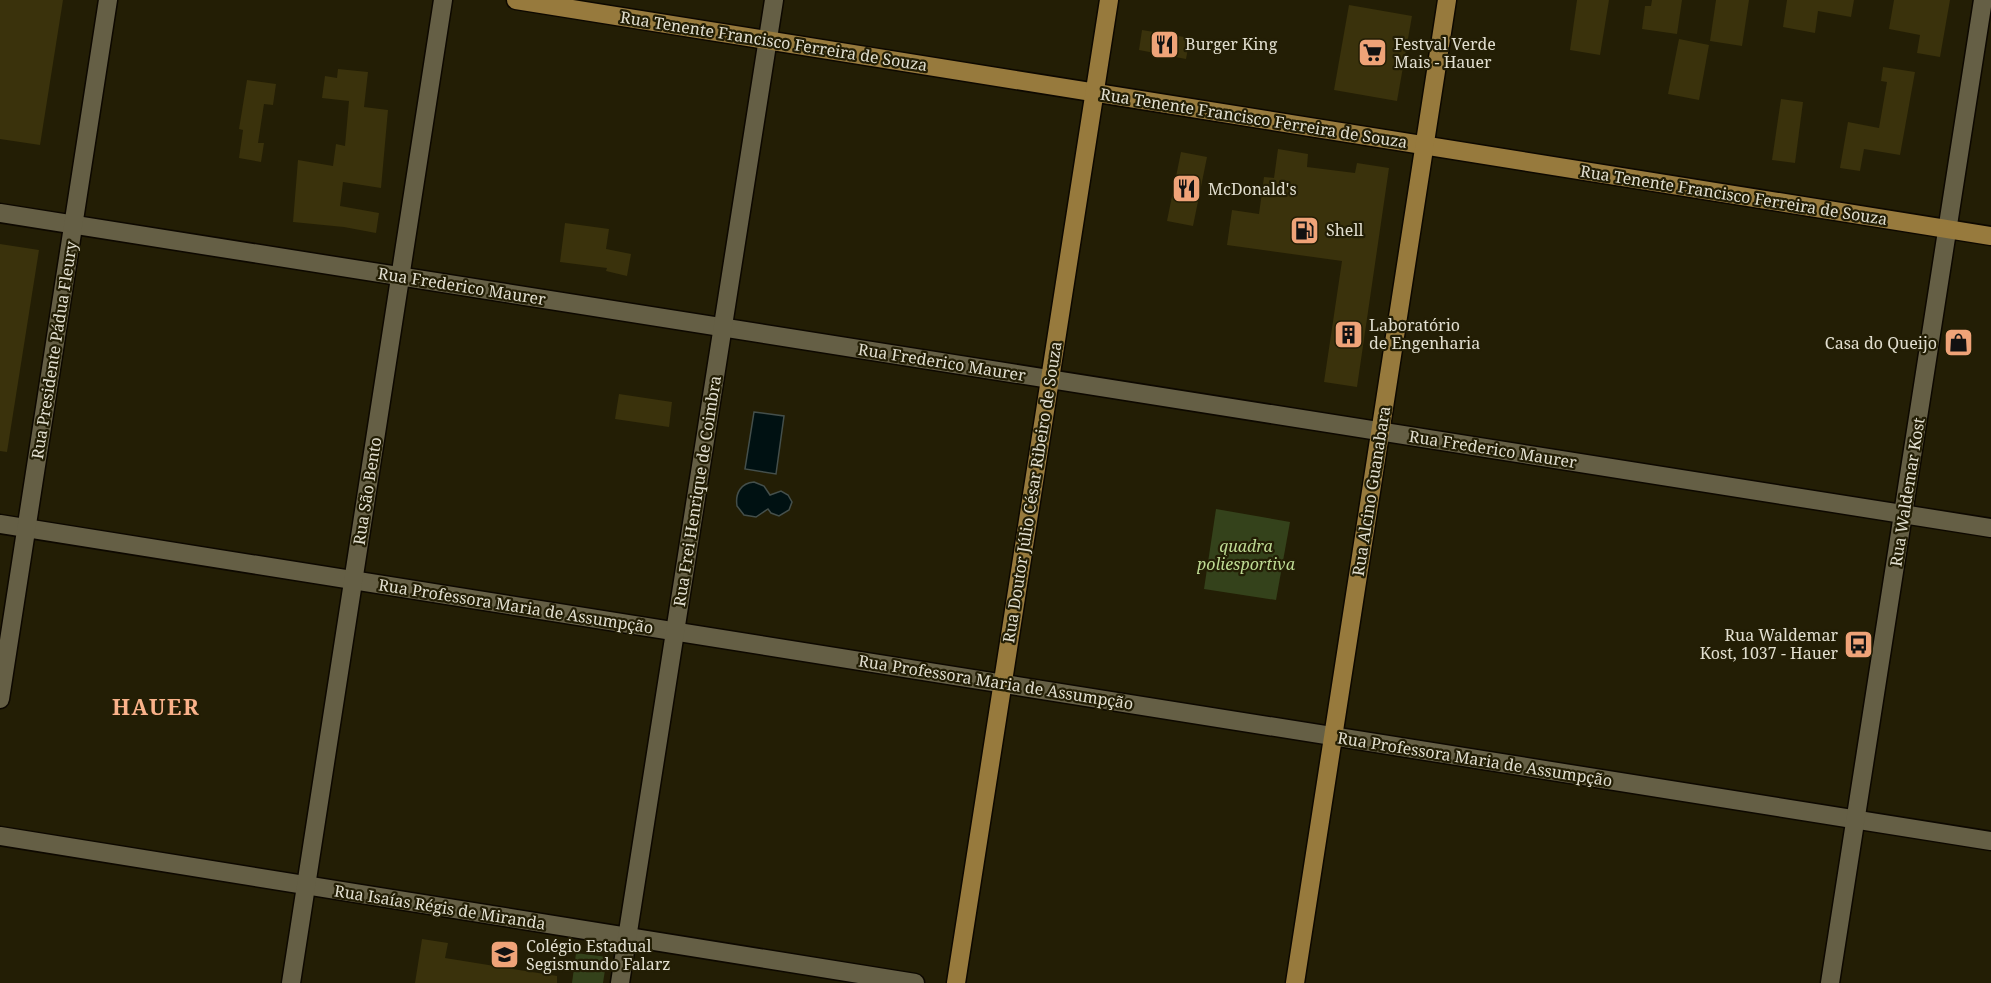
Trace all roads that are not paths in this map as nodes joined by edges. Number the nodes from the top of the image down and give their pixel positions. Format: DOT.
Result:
graph roads {
  1 [pos="108,0"];
  2 [pos="443,0"];
  3 [pos="516,0"];
  4 [pos="774,0"];
  5 [pos="1109,0"];
  6 [pos="1447,0"];
  7 [pos="1983,0"];
  8 [pos="767,40"];
  9 [pos="1094,93"];
  10 [pos="1424,146"];
  11 [pos="0,213"];
  12 [pos="73,224"];
  13 [pos="1947,229"];
  14 [pos="1991,236"];
  15 [pos="400,276"];
  16 [pos="722,327"];
  17 [pos="1050,379"];
  18 [pos="1380,431"];
  19 [pos="1903,514"];
  20 [pos="0,524"];
  21 [pos="27,528"];
  22 [pos="1991,528"];
  23 [pos="353,580"];
  24 [pos="675,631"];
  25 [pos="1003,684"];
  26 [pos="0,699"];
  27 [pos="1333,736"];
  28 [pos="1855,819"];
  29 [pos="0,836"];
  30 [pos="1991,841"];
  31 [pos="306,885"];
  32 [pos="627,937"];
  33 [pos="291,983"];
  34 [pos="620,983"];
  35 [pos="915,983"];
  36 [pos="956,983"];
  37 [pos="1295,983"];
  38 [pos="1830,983"];
  1 -- 12 [label="street, Rua Presidente Pádua Fleury"];
  2 -- 15 [label="street, Rua São Bento"];
  3 -- 8 [label="main road, Rua Tenente Francisco Ferreira de Souza"];
  4 -- 8 [label="street, Rua Frei Henrique de Coimbra"];
  5 -- 9 [label="main road, Rua Doutor Júlio César Ribeiro de Souza"];
  6 -- 10 [label="main road, Rua Alcino Guanabara"];
  7 -- 13 [label="street, Rua Waldemar Kost"];
  8 -- 9 [label="main road, Rua Tenente Francisco Ferreira de Souza"];
  8 -- 16 [label="street, Rua Frei Henrique de Coimbra"];
  9 -- 10 [label="main road, Rua Tenente Francisco Ferreira de Souza"];
  9 -- 17 [label="main road, Rua Doutor Júlio César Ribeiro de Souza"];
  10 -- 13 [label="main road, Rua Tenente Francisco Ferreira de Souza"];
  10 -- 18 [label="main road, Rua Alcino Guanabara"];
  11 -- 12 [label="street, Rua Frederico Maurer"];
  12 -- 15 [label="street, Rua Frederico Maurer"];
  12 -- 21 [label="street, Rua Presidente Pádua Fleury"];
  13 -- 14 [label="main road, Rua Tenente Francisco Ferreira de Souza"];
  13 -- 19 [label="street, Rua Waldemar Kost"];
  15 -- 16 [label="street, Rua Frederico Maurer"];
  15 -- 23 [label="street, Rua São Bento"];
  16 -- 17 [label="street, Rua Frederico Maurer"];
  16 -- 24 [label="street, Rua Frei Henrique de Coimbra"];
  17 -- 18 [label="street, Rua Frederico Maurer"];
  17 -- 25 [label="main road, Rua Doutor Júlio César Ribeiro de Souza"];
  18 -- 19 [label="street, Rua Frederico Maurer"];
  18 -- 27 [label="main road, Rua Alcino Guanabara"];
  19 -- 22 [label="street, Rua Frederico Maurer"];
  19 -- 28 [label="street, Rua Waldemar Kost"];
  20 -- 21 [label="street, Rua Professora Maria de Assumpção"];
  21 -- 23 [label="street, Rua Professora Maria de Assumpção"];
  21 -- 26 [label="street, Rua Presidente Pádua Fleury"];
  23 -- 24 [label="street, Rua Professora Maria de Assumpção"];
  23 -- 31 [label="street, Rua São Bento"];
  24 -- 25 [label="street, Rua Professora Maria de Assumpção"];
  24 -- 32 [label="street, Rua Frei Henrique de Coimbra"];
  25 -- 27 [label="street, Rua Professora Maria de Assumpção"];
  25 -- 36 [label="main road, Rua Doutor Júlio César Ribeiro de Souza"];
  27 -- 28 [label="street, Rua Professora Maria de Assumpção"];
  27 -- 37 [label="main road, Rua Alcino Guanabara"];
  28 -- 30 [label="street, Rua Professora Maria de Assumpção"];
  28 -- 38 [label="street, Rua Waldemar Kost"];
  29 -- 31 [label="street, Rua Isaías Régis de Miranda"];
  31 -- 32 [label="street, Rua Isaías Régis de Miranda"];
  31 -- 33 [label="street, Rua São Bento"];
  32 -- 34 [label="street, Rua Frei Henrique de Coimbra"];
  32 -- 35 [label="street, Rua Isaías Régis de Miranda"];
}
